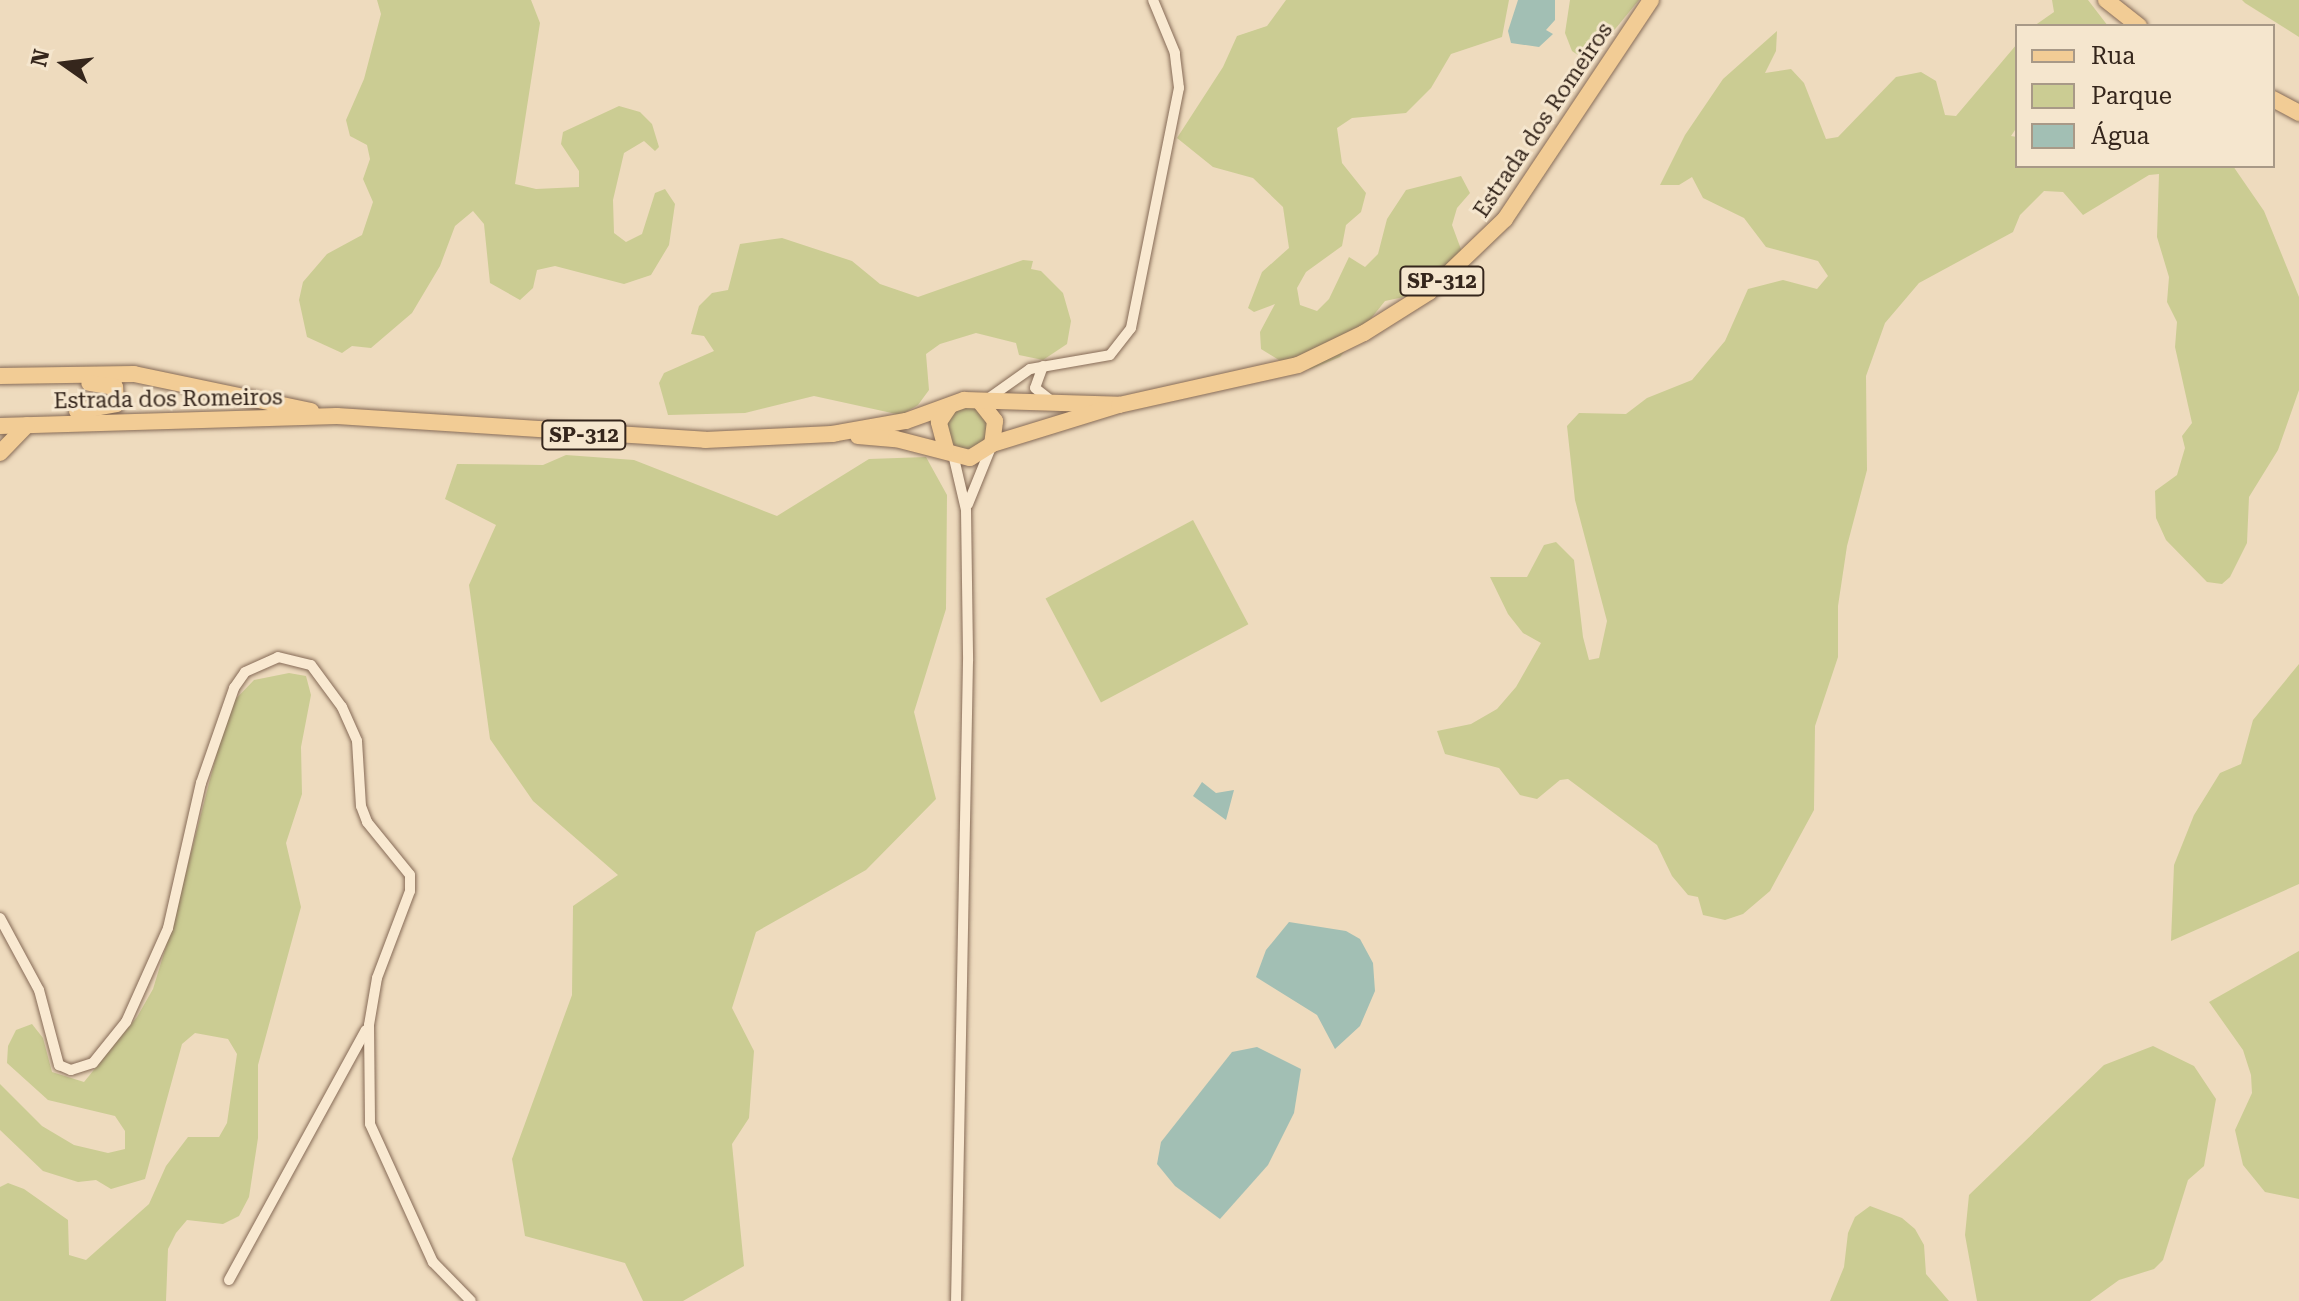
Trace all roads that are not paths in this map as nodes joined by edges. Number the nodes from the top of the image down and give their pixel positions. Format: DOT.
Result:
graph roads {
  1 [pos="1153,0"];
  2 [pos="1651,0"];
  3 [pos="2106,0"];
  4 [pos="2136,24"];
  5 [pos="2275,100"];
  6 [pos="2299,113"];
  7 [pos="1044,364"];
  8 [pos="53,375"];
  9 [pos="0,376"];
  10 [pos="981,403"];
  11 [pos="1055,403"];
  12 [pos="1119,405"];
  13 [pos="949,407"];
  14 [pos="337,416"];
  15 [pos="60,423"];
  16 [pos="27,425"];
  17 [pos="0,426"];
  18 [pos="832,434"];
  19 [pos="992,444"];
  20 [pos="949,451"];
  21 [pos="0,453"];
  22 [pos="966,510"];
  23 [pos="0,918"];
  24 [pos="369,1025"];
  25 [pos="229,1280"];
  26 [pos="471,1301"];
  27 [pos="956,1301"];
  1 -- 7 [label="street"];
  2 -- 12 [label="main road, Estrada dos Romeiros / SP-312"];
  3 -- 4 [label="main road"];
  5 -- 6 [label="main road"];
  7 -- 10 [label="street"];
  7 -- 11 [label="street"];
  8 -- 9 [label="main road, Estrada dos Romeiros / SP-312"];
  8 -- 14 [label="main road, Estrada dos Romeiros / SP-312"];
  8 -- 15 [label="main road"];
  10 -- 11 [label="main road, Estrada dos Romeiros / SP-312"];
  10 -- 13 [label="main road, Estrada dos Romeiros / SP-312"];
  10 -- 19 [label="main road"];
  11 -- 12 [label="main road, Estrada dos Romeiros / SP-312"];
  12 -- 19 [label="main road, Estrada dos Romeiros / SP-312"];
  13 -- 18 [label="main road, Estrada dos Romeiros / SP-312"];
  13 -- 20 [label="main road"];
  14 -- 15 [label="main road, Estrada dos Romeiros / SP-312"];
  14 -- 18 [label="main road, Estrada dos Romeiros / SP-312"];
  15 -- 16 [label="main road, Estrada dos Romeiros / SP-312"];
  16 -- 17 [label="main road, Estrada dos Romeiros / SP-312"];
  16 -- 21 [label="main road"];
  18 -- 20 [label="main road, Estrada dos Romeiros / SP-312"];
  19 -- 20 [label="main road, Estrada dos Romeiros / SP-312"];
  19 -- 22 [label="street"];
  20 -- 22 [label="street"];
  22 -- 27 [label="street"];
  23 -- 24 [label="street"];
  24 -- 25 [label="street"];
  24 -- 26 [label="street"];
}
